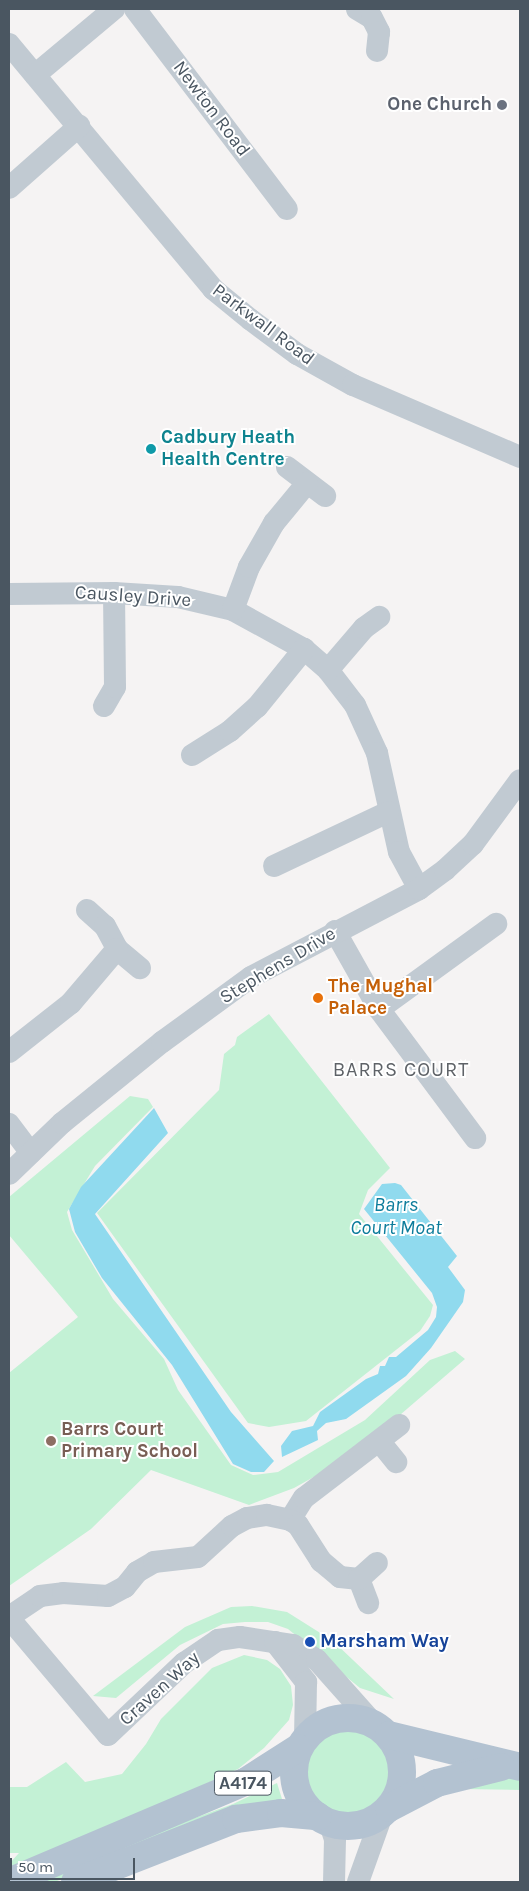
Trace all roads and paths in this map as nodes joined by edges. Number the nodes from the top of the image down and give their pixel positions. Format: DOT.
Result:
graph roads {
  1 [pos="114,9"];
  2 [pos="135,9"];
  3 [pos="357,9"];
  4 [pos="9,44"];
  5 [pos="376,50"];
  6 [pos="35,75"];
  7 [pos="79,126"];
  8 [pos="9,188"];
  9 [pos="287,209"];
  10 [pos="520,457"];
  11 [pos="287,467"];
  12 [pos="114,593"];
  13 [pos="9,594"];
  14 [pos="233,610"];
  15 [pos="379,618"];
  16 [pos="304,649"];
  17 [pos="328,670"];
  18 [pos="104,706"];
  19 [pos="192,754"];
  20 [pos="520,780"];
  21 [pos="388,812"];
  22 [pos="274,866"];
  23 [pos="418,889"];
  24 [pos="87,910"];
  25 [pos="496,924"];
  26 [pos="335,930"];
  27 [pos="117,949"];
  28 [pos="140,968"];
  29 [pos="379,1009"];
  30 [pos="9,1052"];
  31 [pos="9,1124"];
  32 [pos="476,1138"];
  33 [pos="31,1154"];
  34 [pos="9,1174"];
  35 [pos="400,1425"];
  36 [pos="380,1442"];
  37 [pos="396,1462"];
  38 [pos="290,1520"];
  39 [pos="376,1563"];
  40 [pos="359,1579"];
  41 [pos="368,1603"];
  42 [pos="9,1617"];
  43 [pos="276,1642"];
  44 [pos="381,1729"];
  45 [pos="302,1743"];
  46 [pos="515,1766"];
  47 [pos="385,1812"];
  48 [pos="324,1820"];
  49 [pos="9,1882"];
  50 [pos="75,1882"];
  51 [pos="334,1882"];
  52 [pos="358,1882"];
  1 -- 6 [label="street"];
  2 -- 9 [label="street, Newton Road"];
  3 -- 5 [label="street"];
  4 -- 6 [label="street, Parkwall Road"];
  6 -- 7 [label="street, Parkwall Road"];
  7 -- 8 [label="street"];
  7 -- 10 [label="street, Parkwall Road"];
  11 -- 14 [label="street"];
  12 -- 13 [label="street, Causley Drive"];
  12 -- 14 [label="street, Causley Drive"];
  12 -- 18 [label="street"];
  14 -- 16 [label="street, Causley Drive"];
  15 -- 17 [label="street"];
  16 -- 17 [label="street, Causley Drive"];
  16 -- 19 [label="street"];
  17 -- 21 [label="street, Causley Drive"];
  20 -- 23 [label="street, Stephens Drive"];
  21 -- 22 [label="street"];
  21 -- 23 [label="street, Causley Drive"];
  23 -- 26 [label="street, Stephens Drive"];
  24 -- 27 [label="street"];
  25 -- 29 [label="street"];
  26 -- 29 [label="street"];
  26 -- 33 [label="street, Stephens Drive"];
  27 -- 28 [label="street"];
  27 -- 30 [label="street"];
  29 -- 32 [label="street"];
  31 -- 33 [label="street"];
  33 -- 34 [label="street, Stephens Drive"];
  35 -- 36 [label="street"];
  36 -- 37 [label="street"];
  36 -- 38 [label="street"];
  38 -- 40 [label="street"];
  38 -- 42 [label="street"];
  39 -- 40 [label="street"];
  40 -- 41 [label="street"];
  42 -- 43 [label="street, Craven Way"];
  43 -- 44 [label="street, Craven Way"];
  43 -- 45 [label="street"];
  44 -- 45 [label="main road, A4174"];
  44 -- 46 [label="main road, A4174"];
  44 -- 47 [label="main road"];
  45 -- 48 [label="main road, A4174"];
  45 -- 49 [label="main road, A4174"];
  46 -- 47 [label="main road, A4174"];
  47 -- 48 [label="main road, A4174"];
  47 -- 52 [label="street"];
  48 -- 50 [label="main road, A4174"];
  48 -- 51 [label="street"];
}
